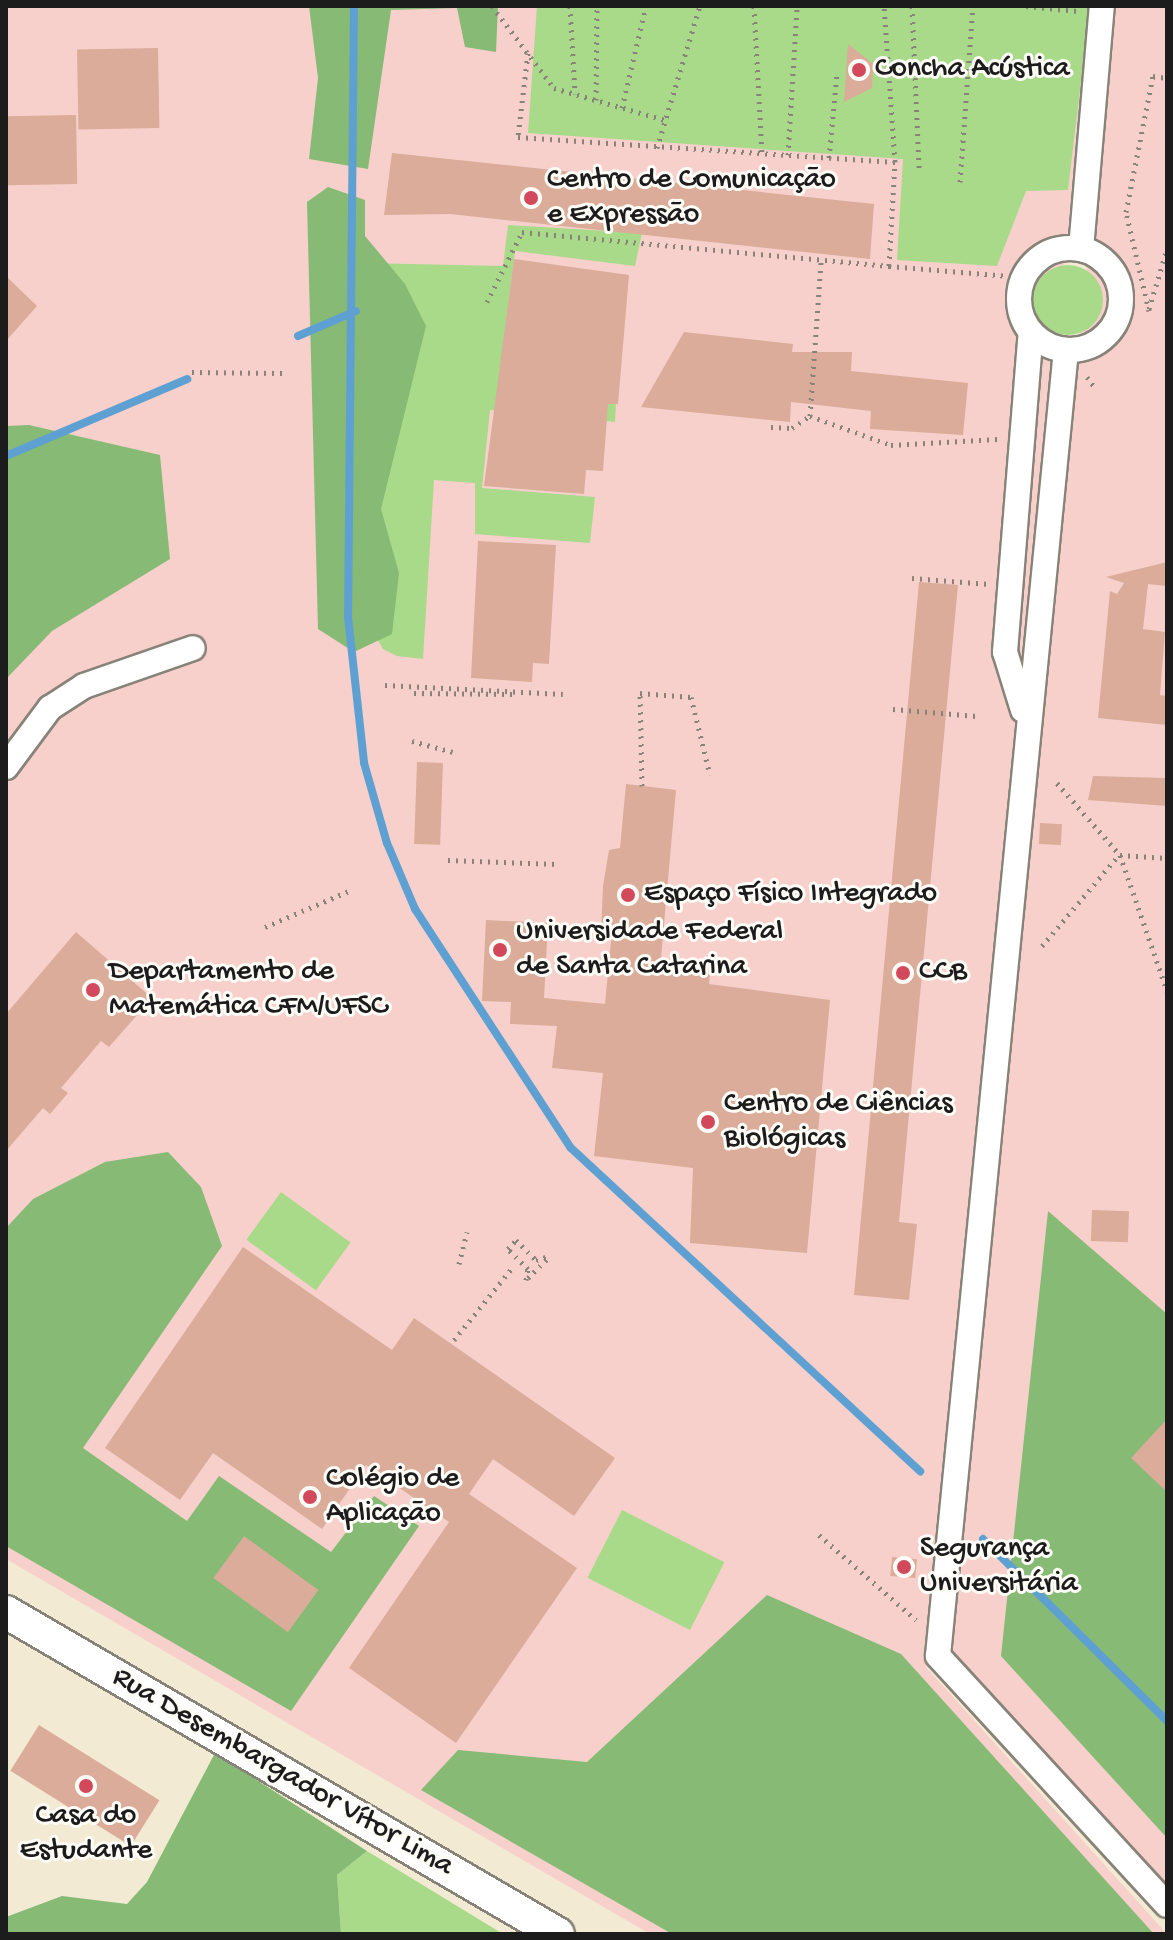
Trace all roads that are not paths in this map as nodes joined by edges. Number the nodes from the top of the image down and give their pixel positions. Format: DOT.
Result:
graph roads {
  1 [pos="1102,6"];
  2 [pos="1081,249"];
  3 [pos="1031,332"];
  4 [pos="1066,350"];
  5 [pos="193,648"];
  6 [pos="1026,720"];
  7 [pos="6,767"];
  8 [pos="6,1612"];
  9 [pos="1167,1905"];
  10 [pos="558,1934"];
  1 -- 2 [label="street"];
  2 -- 3 [label="street"];
  2 -- 4 [label="street"];
  3 -- 4 [label="street"];
  3 -- 6 [label="street"];
  4 -- 6 [label="street"];
  5 -- 7 [label="street"];
  6 -- 9 [label="street"];
  8 -- 10 [label="main road, Rua Desembargador Vítor Lima"];
}
